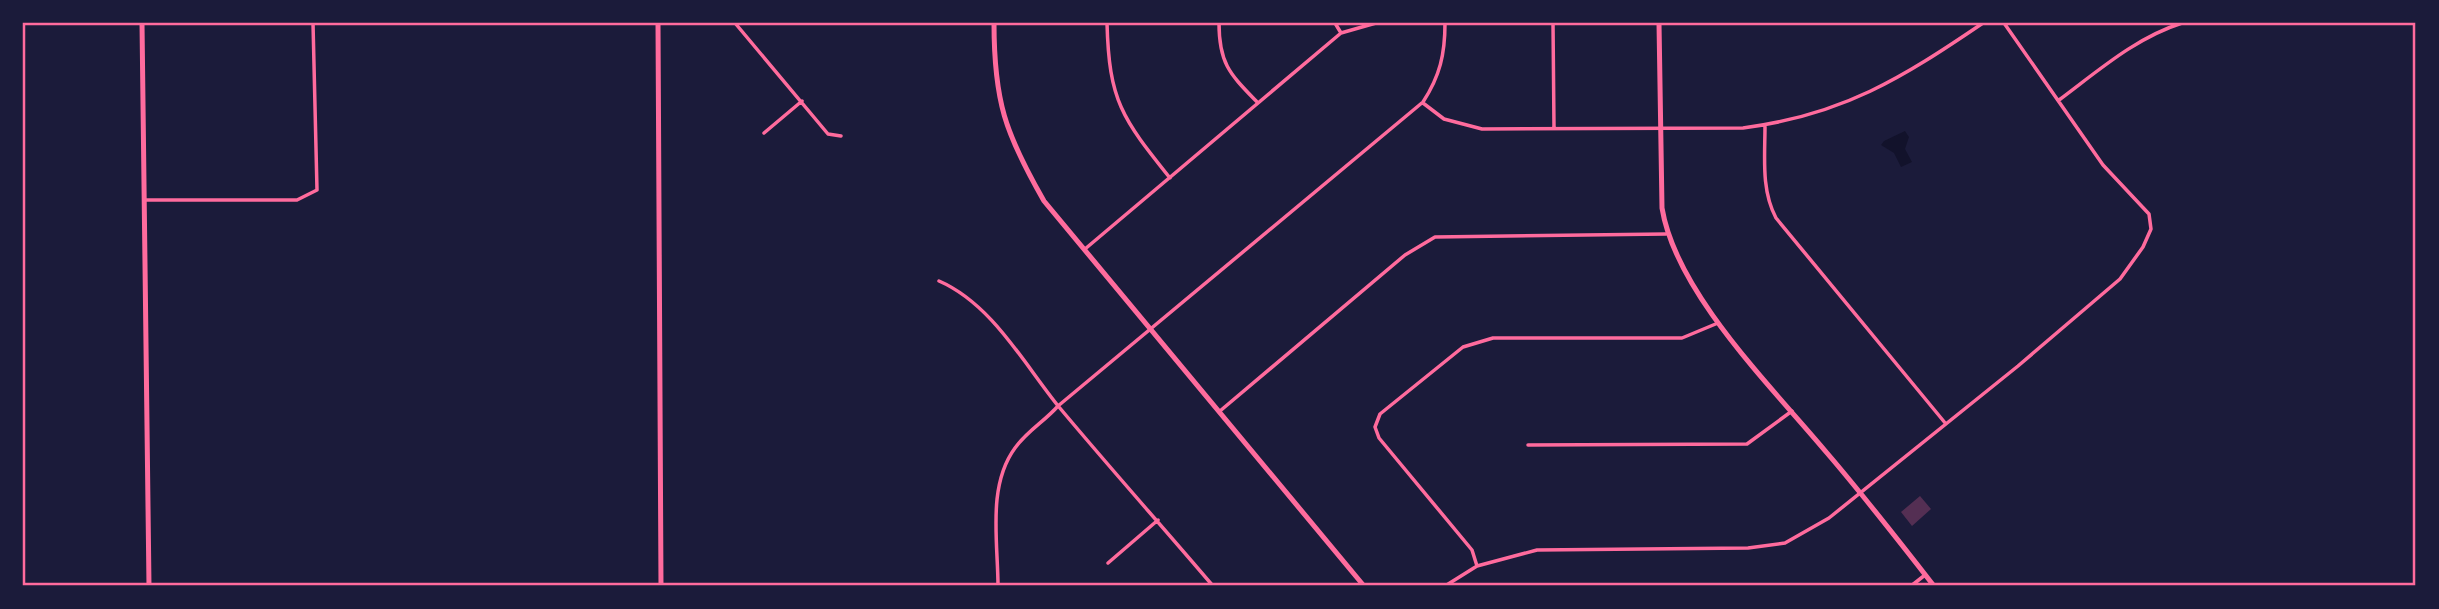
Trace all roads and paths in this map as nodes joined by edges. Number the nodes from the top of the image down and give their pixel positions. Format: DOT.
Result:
graph roads {
  1 [pos="142,23"];
  2 [pos="313,23"];
  3 [pos="658,23"];
  4 [pos="735,23"];
  5 [pos="994,23"];
  6 [pos="1107,23"];
  7 [pos="1219,23"];
  8 [pos="1335,23"];
  9 [pos="1445,23"];
  10 [pos="1553,23"];
  11 [pos="1659,23"];
  12 [pos="1983,23"];
  13 [pos="2004,23"];
  14 [pos="2182,23"];
  15 [pos="1341,33"];
  16 [pos="2059,100"];
  17 [pos="802,101"];
  18 [pos="1258,102"];
  19 [pos="1423,102"];
  20 [pos="1765,125"];
  21 [pos="1554,128"];
  22 [pos="1660,128"];
  23 [pos="764,133"];
  24 [pos="841,136"];
  25 [pos="1170,177"];
  26 [pos="144,200"];
  27 [pos="1666,233"];
  28 [pos="1085,249"];
  29 [pos="939,281"];
  30 [pos="1719,323"];
  31 [pos="1152,329"];
  32 [pos="1058,406"];
  33 [pos="1792,411"];
  34 [pos="1219,412"];
  35 [pos="1946,424"];
  36 [pos="1528,445"];
  37 [pos="1861,493"];
  38 [pos="1158,520"];
  39 [pos="1108,563"];
  40 [pos="1477,566"];
  41 [pos="1925,575"];
  42 [pos="149,586"];
  43 [pos="661,586"];
  44 [pos="998,586"];
  45 [pos="1213,586"];
  46 [pos="1364,586"];
  47 [pos="1445,586"];
  48 [pos="1911,586"];
  49 [pos="1934,586"];
  1 -- 26 [label="street"];
  2 -- 26 [label="street"];
  3 -- 43 [label="street"];
  4 -- 17 [label="street"];
  5 -- 28 [label="street"];
  6 -- 25 [label="street"];
  7 -- 18 [label="street"];
  8 -- 15 [label="street"];
  9 -- 15 [label="street"];
  9 -- 19 [label="street"];
  10 -- 21 [label="street"];
  11 -- 22 [label="street"];
  12 -- 20 [label="street"];
  13 -- 16 [label="street"];
  14 -- 16 [label="street"];
  15 -- 18 [label="street"];
  16 -- 35 [label="street"];
  17 -- 23 [label="street"];
  17 -- 24 [label="street"];
  18 -- 25 [label="street"];
  19 -- 21 [label="street"];
  19 -- 31 [label="street"];
  20 -- 22 [label="street"];
  20 -- 35 [label="street"];
  21 -- 22 [label="street"];
  22 -- 27 [label="street"];
  25 -- 28 [label="street"];
  26 -- 42 [label="street"];
  27 -- 30 [label="street"];
  27 -- 34 [label="street"];
  28 -- 31 [label="street"];
  29 -- 32 [label="street"];
  30 -- 33 [label="street"];
  30 -- 40 [label="street"];
  31 -- 32 [label="street"];
  31 -- 34 [label="street"];
  32 -- 38 [label="street"];
  32 -- 44 [label="street"];
  33 -- 36 [label="street"];
  33 -- 37 [label="street"];
  34 -- 46 [label="street"];
  35 -- 37 [label="street"];
  37 -- 40 [label="street"];
  37 -- 41 [label="street"];
  38 -- 39 [label="street"];
  38 -- 45 [label="street"];
  40 -- 47 [label="street"];
  41 -- 48 [label="street"];
  41 -- 49 [label="street"];
}
